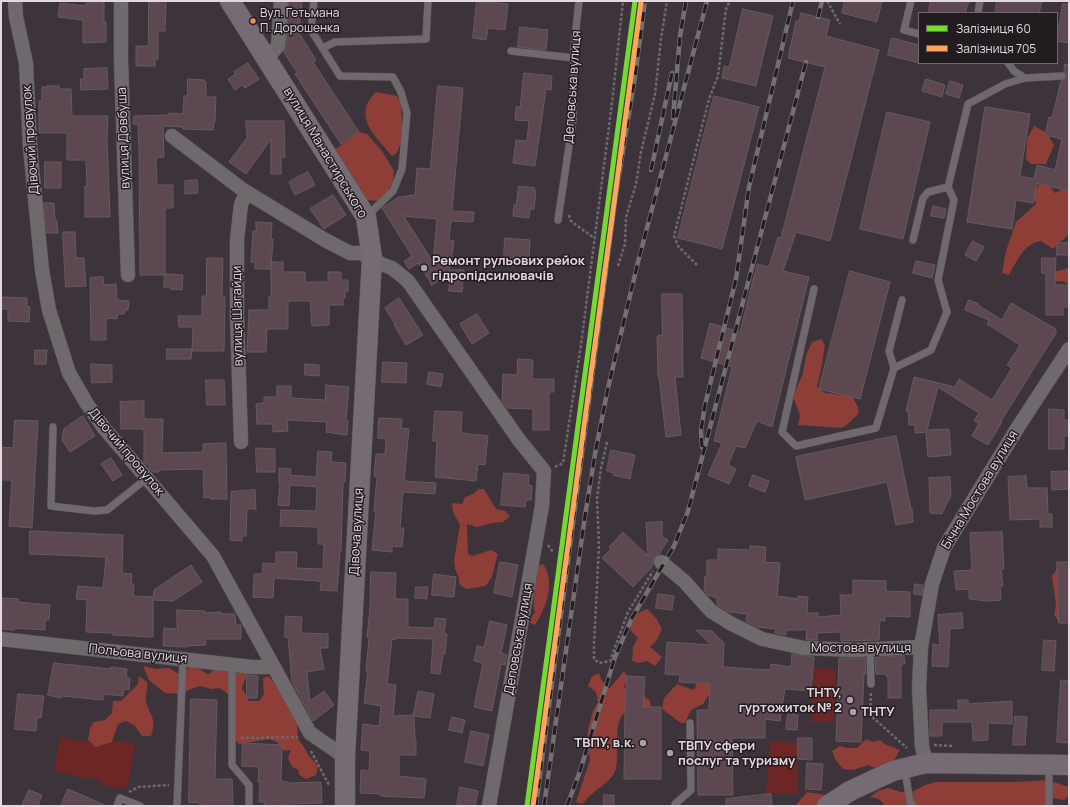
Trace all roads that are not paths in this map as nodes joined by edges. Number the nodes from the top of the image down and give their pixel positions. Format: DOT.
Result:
graph roads {
  1 [pos="15,1"];
  2 [pos="122,1"];
  3 [pos="230,1"];
  4 [pos="281,1"];
  5 [pos="314,1"];
  6 [pos="428,1"];
  7 [pos="579,1"];
  8 [pos="911,1"];
  9 [pos="980,1"];
  10 [pos="978,12"];
  11 [pos="918,34"];
  12 [pos="322,48"];
  13 [pos="511,51"];
  14 [pos="267,58"];
  15 [pos="574,58"];
  16 [pos="1009,64"];
  17 [pos="1062,76"];
  18 [pos="1025,78"];
  19 [pos="172,136"];
  20 [pos="948,187"];
  21 [pos="247,192"];
  22 [pos="366,217"];
  23 [pos="558,220"];
  24 [pos="913,240"];
  25 [pos="372,258"];
  26 [pos="128,275"];
  27 [pos="814,288"];
  28 [pos="902,300"];
  29 [pos="1069,349"];
  30 [pos="894,368"];
  31 [pos="53,427"];
  32 [pos="241,442"];
  33 [pos="146,478"];
  34 [pos="661,562"];
  35 [pos="1,639"];
  36 [pos="921,647"];
  37 [pos="870,649"];
  38 [pos="184,659"];
  39 [pos="232,664"];
  40 [pos="274,668"];
  41 [pos="871,684"];
  42 [pos="690,722"];
  43 [pos="345,757"];
  44 [pos="926,763"];
  45 [pos="1049,765"];
  46 [pos="1069,765"];
  47 [pos="905,768"];
  48 [pos="339,799"];
  49 [pos="117,806"];
  50 [pos="140,806"];
  51 [pos="177,806"];
  52 [pos="249,806"];
  53 [pos="489,806"];
  54 [pos="675,806"];
  55 [pos="827,806"];
  56 [pos="913,806"];
  57 [pos="1049,806"];
  1 -- 33 [label="street, Дівочий провулок"];
  2 -- 26 [label="street, вулиця Довбуша"];
  3 -- 14 [label="main road, вулиця Манастирського"];
  4 -- 14 [label="street"];
  5 -- 12 [label="lane"];
  6 -- 12 [label="lane"];
  7 -- 15 [label="lane, Деповська вулиця"];
  8 -- 11 [label="lane"];
  9 -- 10 [label="lane"];
  12 -- 22 [label="lane"];
  13 -- 15 [label="lane"];
  14 -- 22 [label="main road, вулиця Манастирського"];
  15 -- 23 [label="lane, Деповська вулиця"];
  16 -- 18 [label="lane"];
  17 -- 18 [label="lane"];
  18 -- 20 [label="lane"];
  19 -- 21 [label="street"];
  20 -- 24 [label="lane"];
  20 -- 30 [label="lane"];
  21 -- 25 [label="street"];
  21 -- 32 [label="street, вулиця Шагайди"];
  22 -- 25 [label="main road, вулиця Манастирського"];
  25 -- 43 [label="main road, Дівоча вулиця"];
  25 -- 53 [label="street, Деповська вулиця"];
  27 -- 30 [label="lane"];
  28 -- 30 [label="lane"];
  29 -- 36 [label="street, Бічна Мостова вулиця"];
  31 -- 33 [label="lane"];
  33 -- 40 [label="street, Дівочий провулок"];
  34 -- 37 [label="street, Мостова вулиця"];
  35 -- 38 [label="street, Польова вулиця"];
  36 -- 37 [label="street, Мостова вулиця"];
  36 -- 44 [label="street, Бічна Мостова вулиця"];
  37 -- 41 [label="lane"];
  38 -- 39 [label="street, Польова вулиця"];
  38 -- 51 [label="lane"];
  39 -- 40 [label="street, Польова вулиця"];
  39 -- 52 [label="lane"];
  40 -- 43 [label="street, Дівочий провулок"];
  42 -- 54 [label="lane"];
  43 -- 48 [label="main road, Дівоча вулиця"];
  44 -- 45 [label="main road"];
  44 -- 47 [label="main road"];
  45 -- 46 [label="main road"];
  45 -- 57 [label="lane"];
  47 -- 55 [label="main road"];
  47 -- 56 [label="lane"];
  49 -- 50 [label="lane"];
}
